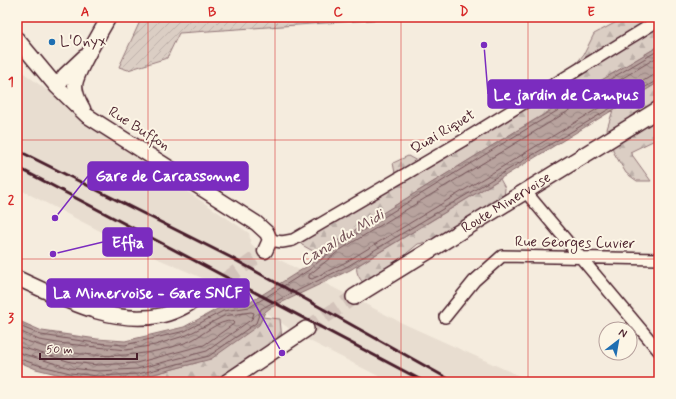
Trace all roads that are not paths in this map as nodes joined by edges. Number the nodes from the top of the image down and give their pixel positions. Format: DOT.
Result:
graph roads {
  1 [pos="109,17"];
  2 [pos="659,20"];
  3 [pos="17,39"];
  4 [pos="90,51"];
  5 [pos="57,87"];
  6 [pos="659,109"];
  7 [pos="86,115"];
  8 [pos="525,191"];
  9 [pos="267,246"];
  10 [pos="581,257"];
  11 [pos="659,259"];
  12 [pos="17,278"];
  13 [pos="209,291"];
  14 [pos="354,297"];
  15 [pos="445,317"];
  16 [pos="306,329"];
  17 [pos="659,351"];
  18 [pos="227,382"];
  1 -- 4 [label="street, Rue Buffon"];
  2 -- 9 [label="street, Quai Riquet"];
  3 -- 5 [label="street"];
  4 -- 5 [label="street, Rue Buffon"];
  4 -- 7 [label="street, Rue Buffon"];
  5 -- 7 [label="street, Rue Buffon"];
  6 -- 8 [label="main road, Route Minervoise"];
  7 -- 9 [label="street, Rue Buffon"];
  8 -- 10 [label="street"];
  8 -- 14 [label="main road, Route Minervoise"];
  10 -- 11 [label="street, Rue Georges Cuvier"];
  10 -- 15 [label="street, Rue Georges Cuvier"];
  10 -- 17 [label="street"];
  12 -- 13 [label="street"];
  16 -- 18 [label="main road"];
}
